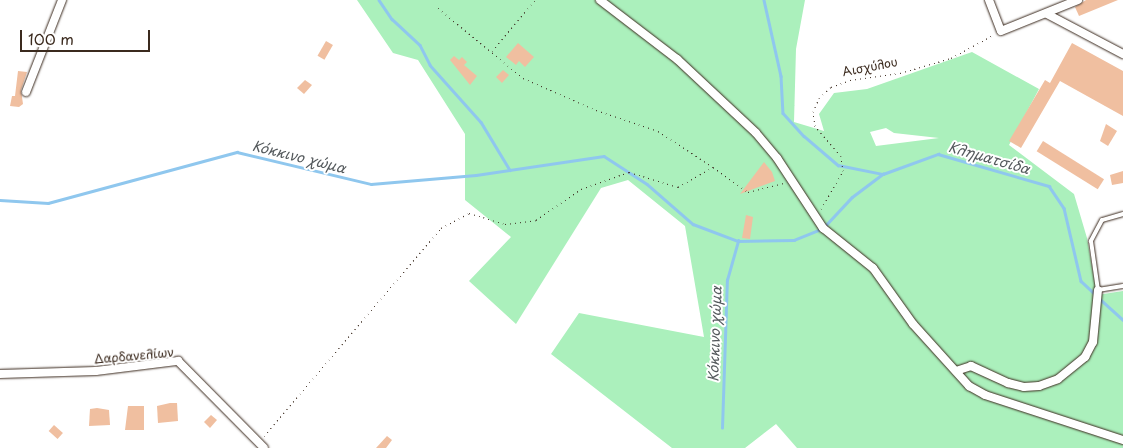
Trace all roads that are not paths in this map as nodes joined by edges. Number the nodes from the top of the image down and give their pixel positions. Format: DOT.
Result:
graph roads {
  1 [pos="62,0"];
  2 [pos="600,0"];
  3 [pos="989,0"];
  4 [pos="1078,0"];
  5 [pos="1047,14"];
  6 [pos="1123,54"];
  7 [pos="26,92"];
  8 [pos="1123,214"];
  9 [pos="1123,286"];
  10 [pos="1098,290"];
  11 [pos="956,371"];
  12 [pos="0,374"];
  13 [pos="1123,440"];
  14 [pos="261,445"];
  1 -- 7 [label="street"];
  2 -- 11 [label="street"];
  3 -- 5 [label="street"];
  4 -- 5 [label="street"];
  5 -- 6 [label="street"];
  8 -- 10 [label="lane"];
  9 -- 10 [label="lane"];
  10 -- 11 [label="street"];
  11 -- 13 [label="street"];
  12 -- 14 [label="street, Δαρδανελίων"];
}
